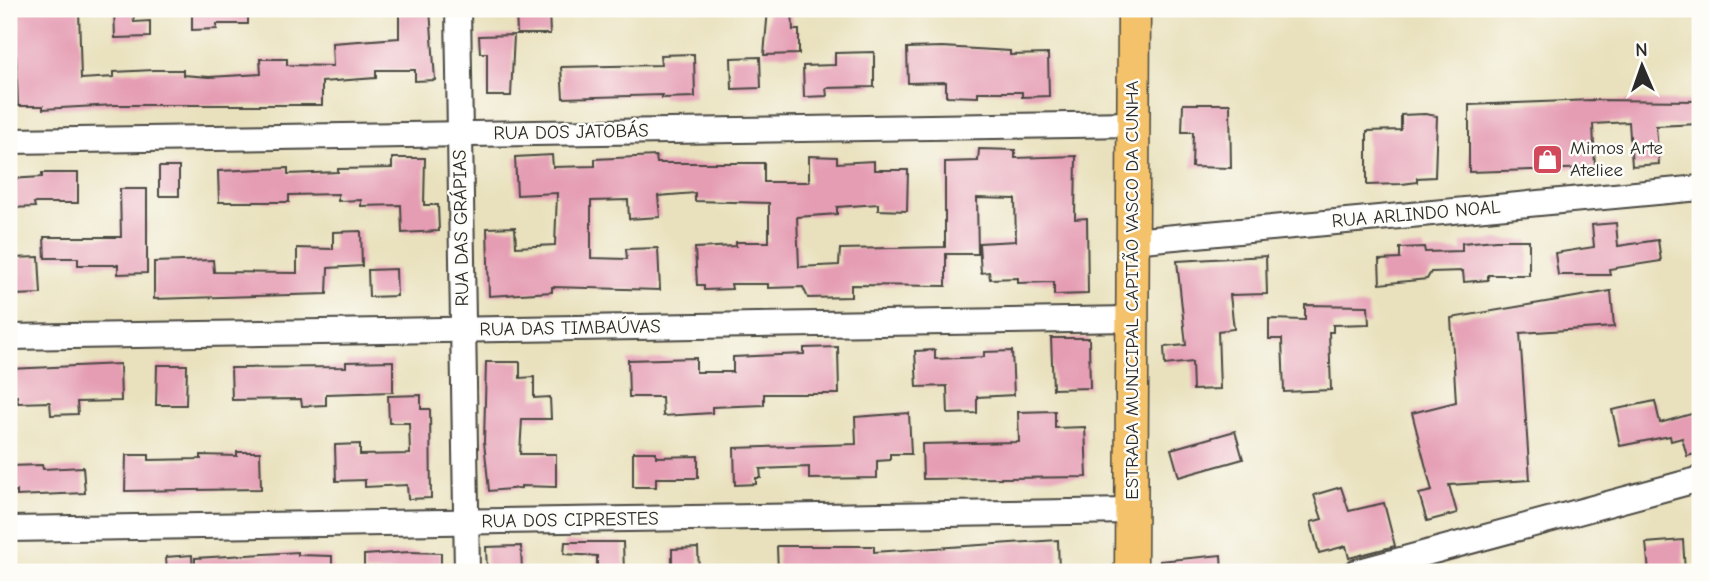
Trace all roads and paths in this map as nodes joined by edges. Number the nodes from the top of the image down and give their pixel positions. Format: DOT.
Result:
graph roads {
  1 [pos="458,9"];
  2 [pos="1134,9"];
  3 [pos="1133,124"];
  4 [pos="460,134"];
  5 [pos="9,141"];
  6 [pos="1700,188"];
  7 [pos="1132,241"];
  8 [pos="1132,319"];
  9 [pos="463,330"];
  10 [pos="9,337"];
  11 [pos="1700,479"];
  12 [pos="1131,511"];
  13 [pos="466,522"];
  14 [pos="9,529"];
  15 [pos="467,572"];
  16 [pos="1131,572"];
  17 [pos="1356,572"];
  1 -- 4 [label="street, RUA DAS GRÁPIAS"];
  2 -- 3 [label="main road, ESTRADA MUNICIPAL CAPITÃO VASCO DA CUNHA"];
  3 -- 4 [label="street, RUA DOS JATOBÁS"];
  3 -- 7 [label="main road, ESTRADA MUNICIPAL CAPITÃO VASCO DA CUNHA"];
  4 -- 5 [label="street, RUA DOS JATOBÁS"];
  4 -- 9 [label="street, RUA DAS GRÁPIAS"];
  6 -- 7 [label="street, RUA ARLINDO NOAL"];
  7 -- 8 [label="main road, ESTRADA MUNICIPAL CAPITÃO VASCO DA CUNHA"];
  8 -- 9 [label="street, RUA DAS TIMBAÚVAS"];
  8 -- 12 [label="main road, ESTRADA MUNICIPAL CAPITÃO VASCO DA CUNHA"];
  9 -- 10 [label="street, RUA DAS TIMBAÚVAS"];
  9 -- 13 [label="street, RUA DAS GRÁPIAS"];
  11 -- 17 [label="street"];
  12 -- 13 [label="street, RUA DOS CIPRESTES"];
  12 -- 16 [label="main road, ESTRADA MUNICIPAL CAPITÃO VASCO DA CUNHA"];
  13 -- 14 [label="street, RUA DOS CIPRESTES"];
  13 -- 15 [label="street, RUA DAS GRÁPIAS"];
}
